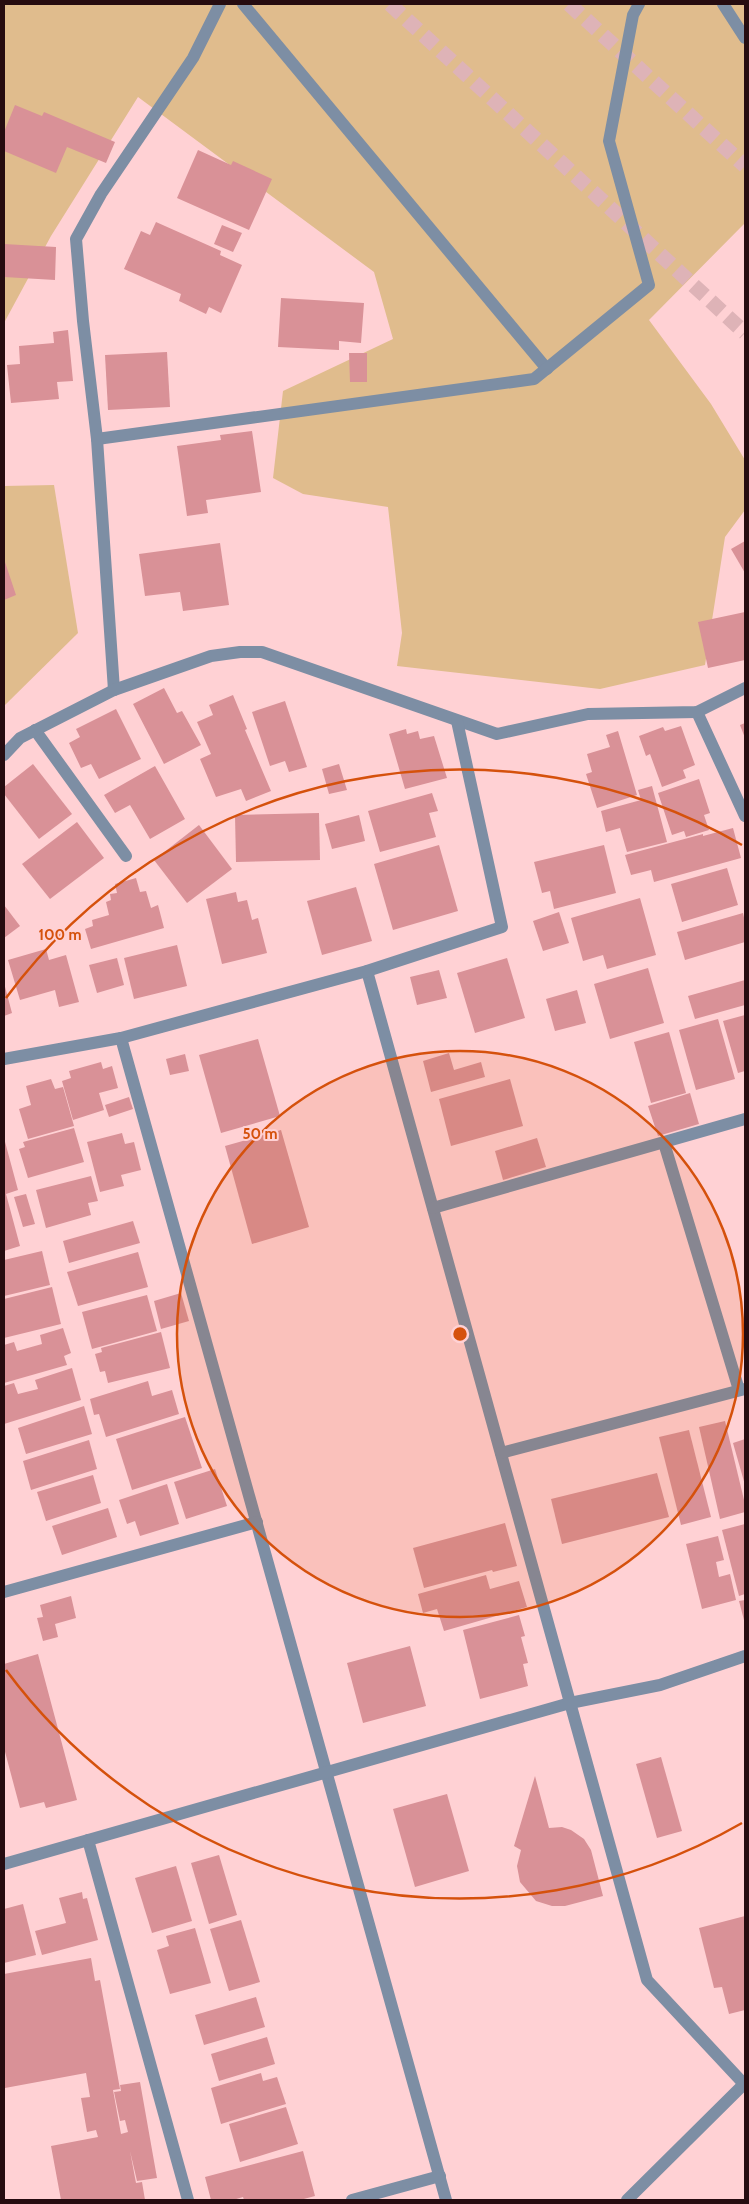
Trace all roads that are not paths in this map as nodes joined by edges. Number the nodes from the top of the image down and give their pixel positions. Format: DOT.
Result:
graph roads {
  1 [pos="220,4"];
  2 [pos="243,4"];
  3 [pos="639,4"];
  4 [pos="723,4"];
  5 [pos="745,38"];
  6 [pos="547,369"];
  7 [pos="97,439"];
  8 [pos="745,688"];
  9 [pos="114,690"];
  10 [pos="697,712"];
  11 [pos="457,721"];
  12 [pos="35,730"];
  13 [pos="4,754"];
  14 [pos="745,816"];
  15 [pos="126,856"];
  16 [pos="367,971"];
  17 [pos="121,1038"];
  18 [pos="4,1059"];
  19 [pos="745,1119"];
  20 [pos="664,1143"];
  21 [pos="433,1208"];
  22 [pos="742,1390"];
  23 [pos="501,1452"];
  24 [pos="257,1522"];
  25 [pos="4,1592"];
  26 [pos="745,1656"];
  27 [pos="570,1703"];
  28 [pos="327,1773"];
  29 [pos="88,1840"];
  30 [pos="4,1864"];
  31 [pos="744,2084"];
  32 [pos="440,2176"];
  33 [pos="188,2200"];
  34 [pos="352,2200"];
  35 [pos="446,2200"];
  36 [pos="627,2200"];
  1 -- 7 [label="street"];
  2 -- 6 [label="street"];
  3 -- 6 [label="street"];
  4 -- 5 [label="street"];
  6 -- 7 [label="street"];
  7 -- 9 [label="street"];
  8 -- 10 [label="street"];
  9 -- 11 [label="street"];
  9 -- 12 [label="street"];
  10 -- 11 [label="street"];
  10 -- 14 [label="street"];
  11 -- 16 [label="street"];
  12 -- 13 [label="street"];
  12 -- 15 [label="street"];
  16 -- 17 [label="street"];
  16 -- 21 [label="street"];
  17 -- 18 [label="street"];
  17 -- 24 [label="street"];
  19 -- 20 [label="street"];
  20 -- 21 [label="street"];
  20 -- 22 [label="street"];
  21 -- 23 [label="street"];
  22 -- 23 [label="street"];
  23 -- 27 [label="street"];
  24 -- 25 [label="street"];
  24 -- 28 [label="street"];
  26 -- 27 [label="street"];
  27 -- 28 [label="street"];
  27 -- 31 [label="street"];
  28 -- 29 [label="street"];
  28 -- 32 [label="street"];
  29 -- 30 [label="street"];
  29 -- 33 [label="street"];
  31 -- 36 [label="street"];
  32 -- 34 [label="street"];
  32 -- 35 [label="street"];
}
